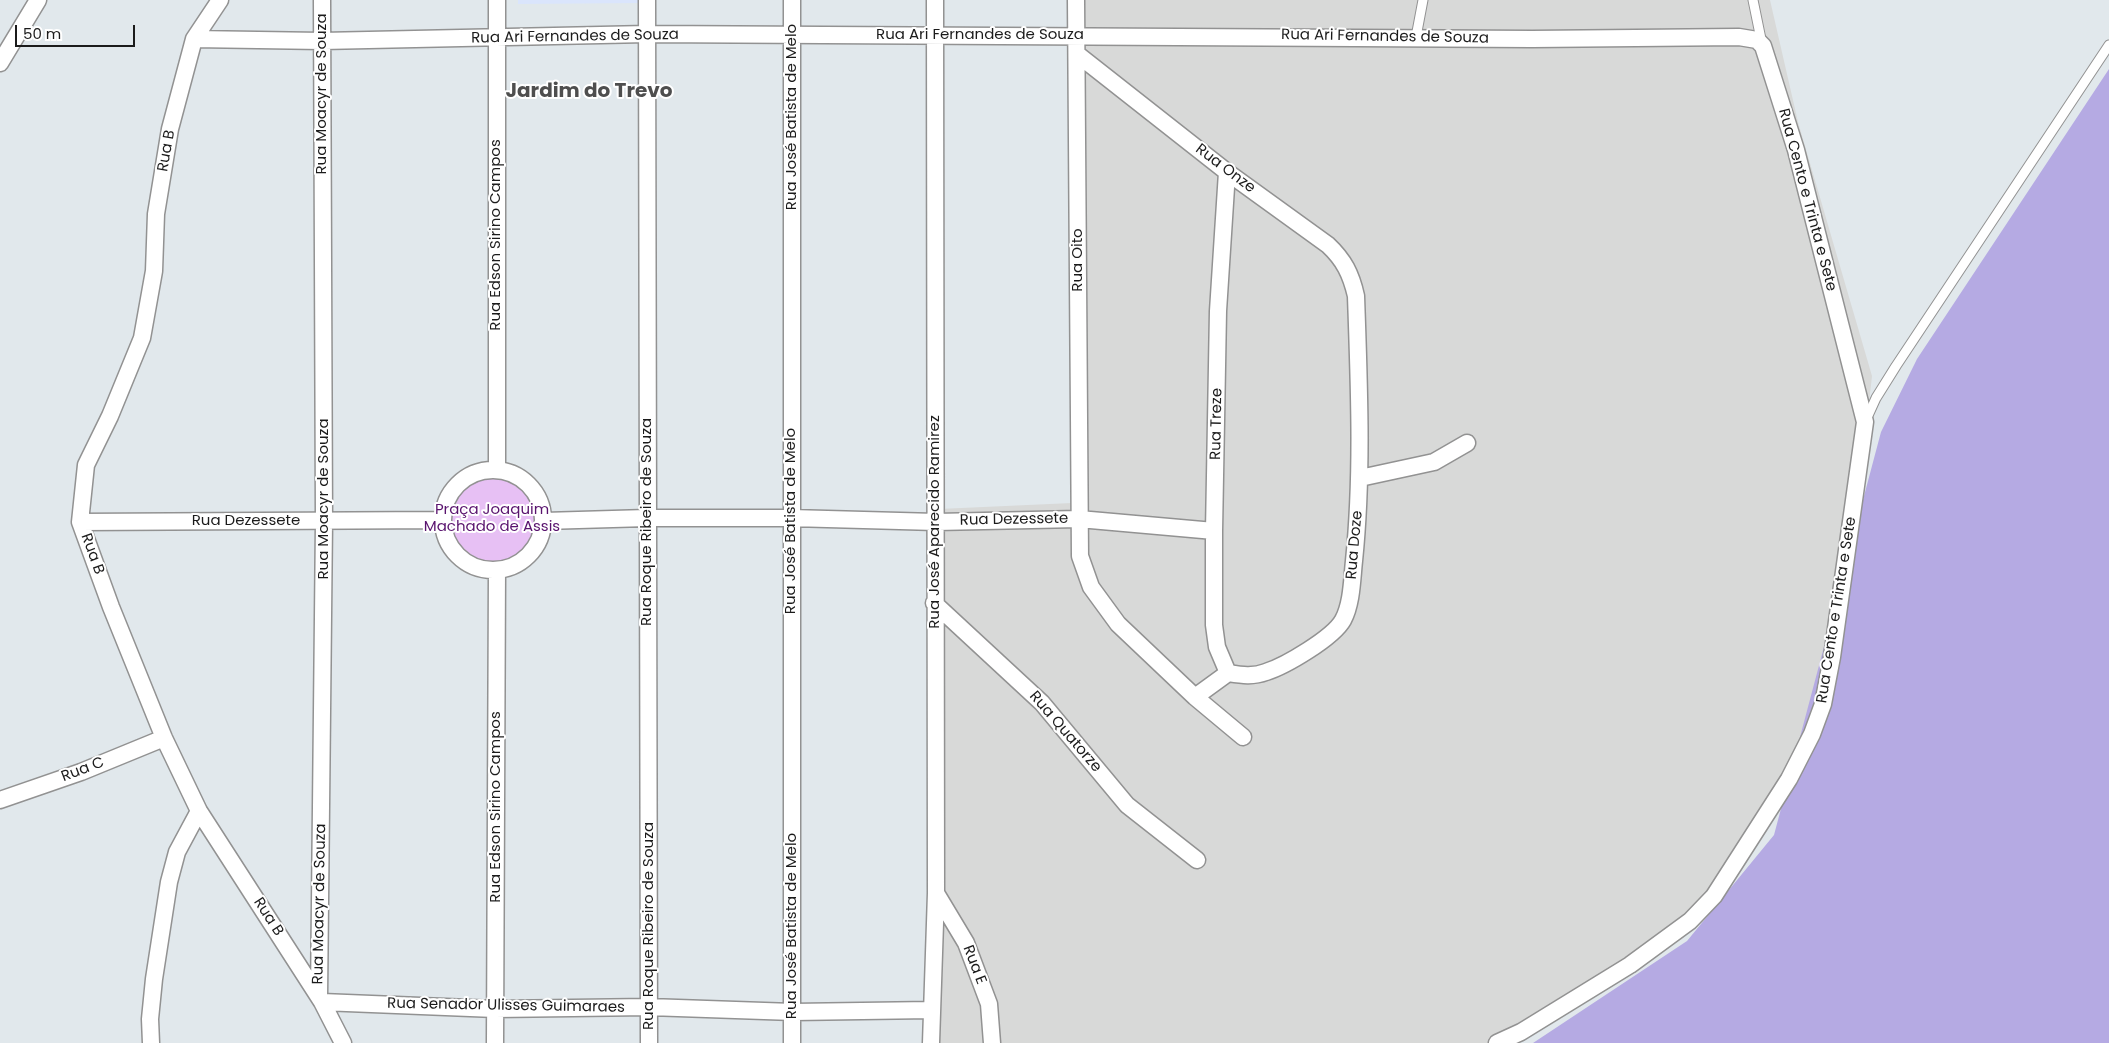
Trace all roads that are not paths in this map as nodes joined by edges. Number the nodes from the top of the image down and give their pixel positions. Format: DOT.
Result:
graph roads {
  1 [pos="38,0"];
  2 [pos="220,0"];
  3 [pos="322,0"];
  4 [pos="497,0"];
  5 [pos="647,0"];
  6 [pos="792,0"];
  7 [pos="935,0"];
  8 [pos="1076,0"];
  9 [pos="1423,0"];
  10 [pos="1752,0"];
  11 [pos="647,34"];
  12 [pos="936,35"];
  13 [pos="1077,35"];
  14 [pos="793,37"];
  15 [pos="1416,37"];
  16 [pos="194,39"];
  17 [pos="496,39"];
  18 [pos="322,42"];
  19 [pos="2109,45"];
  20 [pos="1763,46"];
  21 [pos="1077,54"];
  22 [pos="0,63"];
  23 [pos="1227,172"];
  24 [pos="1356,296"];
  25 [pos="1865,422"];
  26 [pos="1466,443"];
  27 [pos="497,469"];
  28 [pos="1360,478"];
  29 [pos="647,518"];
  30 [pos="791,518"];
  31 [pos="1079,519"];
  32 [pos="442,520"];
  33 [pos="324,521"];
  34 [pos="544,521"];
  35 [pos="80,522"];
  36 [pos="936,522"];
  37 [pos="1214,531"];
  38 [pos="497,570"];
  39 [pos="934,603"];
  40 [pos="1228,673"];
  41 [pos="1195,697"];
  42 [pos="1244,737"];
  43 [pos="164,738"];
  44 [pos="0,800"];
  45 [pos="199,811"];
  46 [pos="1197,860"];
  47 [pos="936,892"];
  48 [pos="321,1000"];
  49 [pos="649,1007"];
  50 [pos="495,1009"];
  51 [pos="931,1010"];
  52 [pos="793,1012"];
  53 [pos="151,1043"];
  54 [pos="344,1043"];
  55 [pos="495,1043"];
  56 [pos="649,1043"];
  57 [pos="792,1043"];
  58 [pos="931,1043"];
  59 [pos="992,1043"];
  60 [pos="1497,1043"];
  1 -- 22 [label="street"];
  2 -- 16 [label="street, Rua B"];
  3 -- 18 [label="street, Rua Moacyr de Souza"];
  4 -- 17 [label="street, Rua Edson Sirino Campos"];
  5 -- 11 [label="street, Rua Roque Ribeiro de Souza"];
  6 -- 14 [label="street, Rua José Batista de Melo"];
  7 -- 12 [label="street, Rua José Aparecido Ramirez"];
  8 -- 13 [label="street, Rua Oito"];
  9 -- 15 [label="lane"];
  10 -- 20 [label="lane"];
  11 -- 14 [label="street, Rua Ari Fernandes de Souza"];
  11 -- 17 [label="street, Rua Ari Fernandes de Souza"];
  11 -- 29 [label="street, Rua Roque Ribeiro de Souza"];
  12 -- 13 [label="street, Rua Ari Fernandes de Souza"];
  12 -- 14 [label="street, Rua Ari Fernandes de Souza"];
  12 -- 36 [label="street, Rua José Aparecido Ramirez"];
  13 -- 15 [label="street, Rua Ari Fernandes de Souza"];
  13 -- 21 [label="street, Rua Oito"];
  14 -- 30 [label="street, Rua José Batista de Melo"];
  15 -- 20 [label="street, Rua Ari Fernandes de Souza"];
  16 -- 18 [label="street, Rua Ari Fernandes de Souza"];
  16 -- 35 [label="street, Rua B"];
  17 -- 18 [label="street, Rua Ari Fernandes de Souza"];
  17 -- 27 [label="street, Rua Edson Sirino Campos"];
  18 -- 33 [label="street, Rua Moacyr de Souza"];
  19 -- 25 [label="lane"];
  20 -- 25 [label="street, Rua Cento e Trinta e Sete"];
  21 -- 23 [label="street, Rua Onze"];
  21 -- 31 [label="street, Rua Oito"];
  23 -- 24 [label="street, Rua Onze"];
  23 -- 37 [label="street, Rua Treze"];
  24 -- 28 [label="street, Rua Doze"];
  25 -- 60 [label="street, Rua Cento e Trinta e Sete"];
  26 -- 28 [label="street"];
  27 -- 32 [label="street"];
  27 -- 34 [label="street"];
  28 -- 40 [label="street, Rua Doze"];
  29 -- 30 [label="street, Rua Dezessete"];
  29 -- 34 [label="street, Rua Dezessete"];
  29 -- 49 [label="street, Rua Roque Ribeiro de Souza"];
  30 -- 36 [label="street, Rua Dezessete"];
  30 -- 52 [label="street, Rua José Batista de Melo"];
  31 -- 36 [label="street, Rua Dezessete"];
  31 -- 37 [label="street, Rua Dezessete"];
  31 -- 41 [label="street"];
  32 -- 33 [label="street, Rua Dezessete"];
  32 -- 38 [label="street"];
  33 -- 35 [label="street, Rua Dezessete"];
  33 -- 48 [label="street, Rua Moacyr de Souza"];
  34 -- 38 [label="street"];
  35 -- 43 [label="street, Rua B"];
  36 -- 39 [label="street, Rua José Aparecido Ramirez"];
  37 -- 40 [label="street, Rua Treze"];
  38 -- 50 [label="street, Rua Edson Sirino Campos"];
  39 -- 46 [label="street, Rua Quatorze"];
  39 -- 47 [label="street, Rua José Aparecido Ramirez"];
  40 -- 41 [label="street"];
  41 -- 42 [label="street"];
  43 -- 44 [label="street, Rua C"];
  43 -- 45 [label="street, Rua B"];
  45 -- 48 [label="street, Rua B"];
  45 -- 53 [label="street"];
  47 -- 51 [label="street, Rua José Aparecido Ramirez"];
  47 -- 59 [label="street, Rua E"];
  48 -- 50 [label="street, Rua Senador Ulisses Guimaraes"];
  48 -- 54 [label="street, Rua B"];
  49 -- 50 [label="street, Rua Senador Ulisses Guimaraes"];
  49 -- 52 [label="street, Rua Senador Ulisses Guimaraes"];
  49 -- 56 [label="street, Rua Roque Ribeiro de Souza"];
  50 -- 55 [label="street, Rua Edson Sirino Campos"];
  51 -- 52 [label="street, Rua Senador Ulisses Guimaraes"];
  51 -- 58 [label="street, Rua José Aparecido Ramirez"];
  52 -- 57 [label="street, Rua José Batista de Melo"];
}
